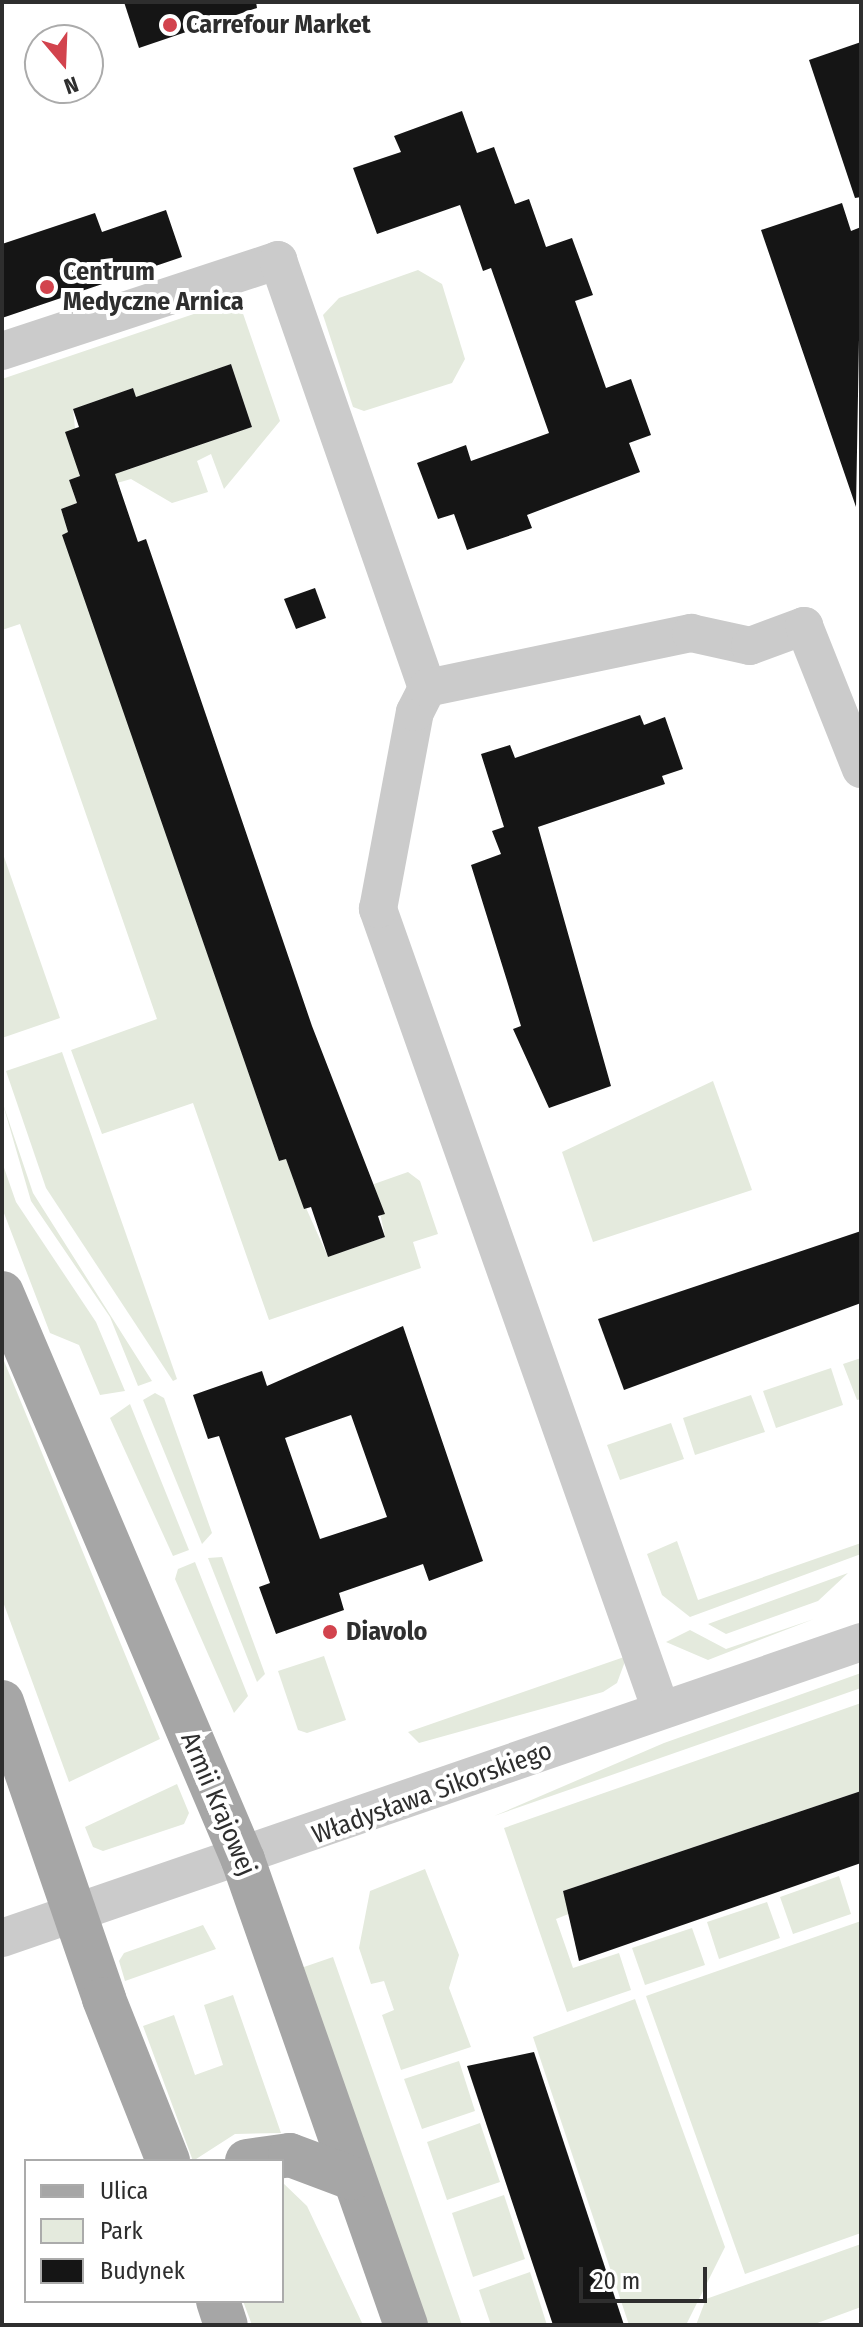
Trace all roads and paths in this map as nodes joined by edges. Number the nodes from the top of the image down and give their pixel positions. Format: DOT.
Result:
graph roads {
  1 [pos="2,351"];
  2 [pos="427,688"];
  3 [pos="861,769"];
  4 [pos="2,1293"];
  5 [pos="861,1642"];
  6 [pos="2,1702"];
  7 [pos="661,1710"];
  8 [pos="243,1860"];
  9 [pos="76,1913"];
  10 [pos="2,1938"];
  11 [pos="167,2159"];
  12 [pos="261,2159"];
  13 [pos="352,2178"];
  14 [pos="219,2303"];
  15 [pos="226,2325"];
  16 [pos="406,2325"];
  1 -- 2 [label="street"];
  2 -- 3 [label="street"];
  2 -- 7 [label="street"];
  4 -- 8 [label="main road, Armii Krajowej"];
  5 -- 7 [label="street, Władysława Sikorskiego"];
  6 -- 9 [label="main road"];
  7 -- 8 [label="street, Władysława Sikorskiego"];
  8 -- 9 [label="street, Władysława Sikorskiego"];
  8 -- 13 [label="main road, Armii Krajowej"];
  9 -- 10 [label="street, Władysława Sikorskiego"];
  9 -- 11 [label="main road"];
  12 -- 13 [label="main road"];
  13 -- 16 [label="main road, Armii Krajowej"];
  14 -- 15 [label="main road"];
}
